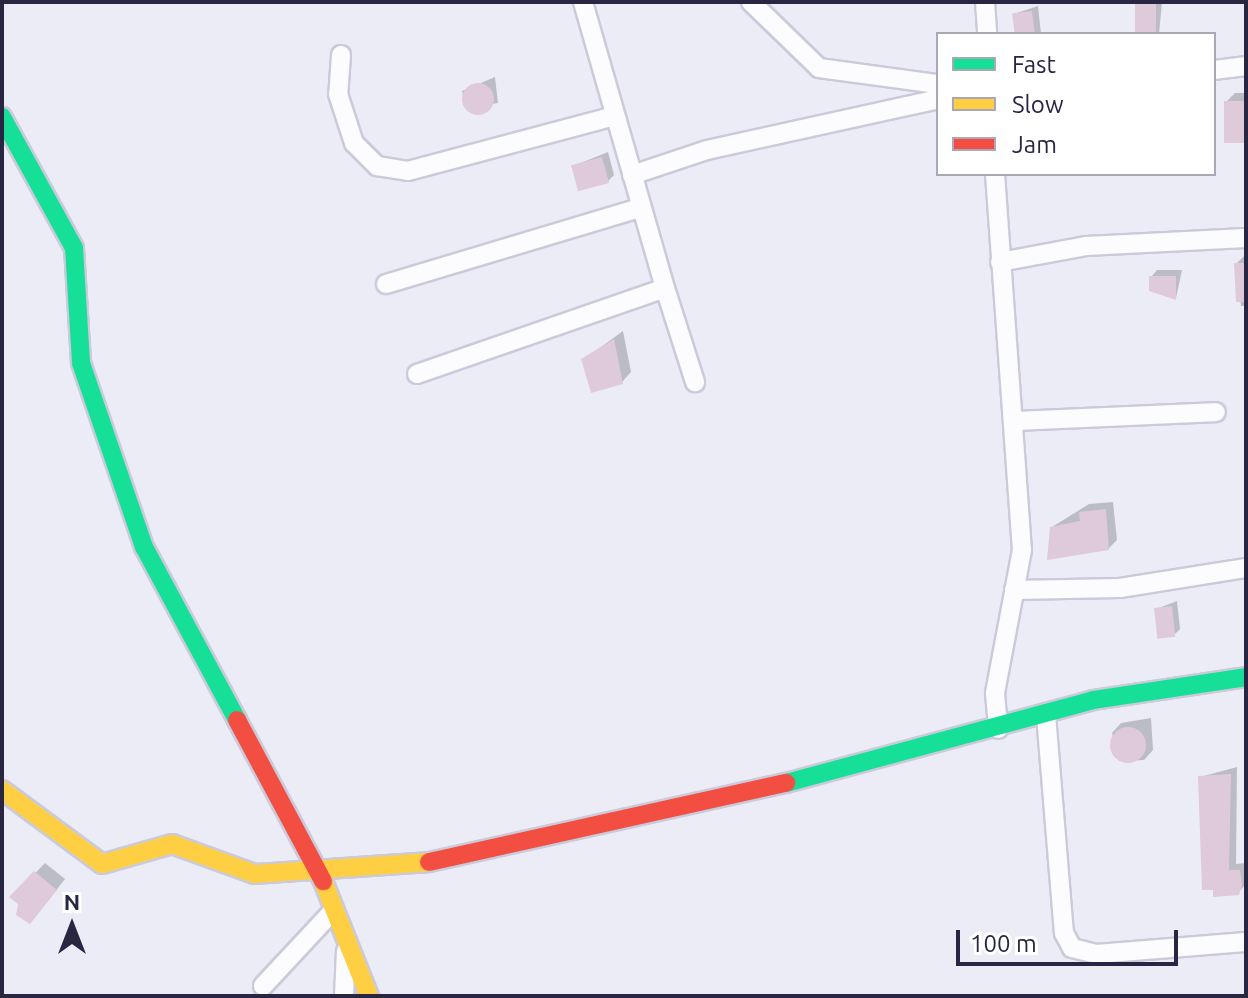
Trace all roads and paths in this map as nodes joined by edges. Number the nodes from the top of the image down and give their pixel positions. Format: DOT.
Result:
graph roads {
  1 [pos="583,2"];
  2 [pos="751,2"];
  3 [pos="985,2"];
  4 [pos="987,32"];
  5 [pos="341,55"];
  6 [pos="1246,66"];
  7 [pos="1216,70"];
  8 [pos="936,84"];
  9 [pos="936,99"];
  10 [pos="615,116"];
  11 [pos="2,117"];
  12 [pos="632,175"];
  13 [pos="995,176"];
  14 [pos="639,208"];
  15 [pos="1246,238"];
  16 [pos="1000,262"];
  17 [pos="386,284"];
  18 [pos="665,288"];
  19 [pos="417,374"];
  20 [pos="695,382"];
  21 [pos="1216,412"];
  22 [pos="1013,421"];
  23 [pos="1246,568"];
  24 [pos="1014,590"];
  25 [pos="1246,677"];
  26 [pos="1046,715"];
  27 [pos="998,729"];
  28 [pos="2,790"];
  29 [pos="315,873"];
  30 [pos="333,911"];
  31 [pos="1246,942"];
  32 [pos="346,944"];
  33 [pos="263,986"];
  34 [pos="344,996"];
  35 [pos="369,996"];
  1 -- 10 [label="street"];
  2 -- 8 [label="street"];
  3 -- 4 [label="street"];
  5 -- 10 [label="street"];
  6 -- 7 [label="street"];
  9 -- 12 [label="street"];
  10 -- 12 [label="street"];
  11 -- 29 [label="street"];
  12 -- 14 [label="street"];
  13 -- 16 [label="street"];
  14 -- 17 [label="street"];
  14 -- 18 [label="street"];
  15 -- 16 [label="street"];
  16 -- 22 [label="street"];
  18 -- 19 [label="street"];
  18 -- 20 [label="street"];
  21 -- 22 [label="street"];
  22 -- 24 [label="street"];
  23 -- 24 [label="street"];
  24 -- 27 [label="street"];
  25 -- 26 [label="street"];
  26 -- 27 [label="street"];
  26 -- 31 [label="street"];
  27 -- 29 [label="street"];
  28 -- 29 [label="street"];
  29 -- 30 [label="street"];
  30 -- 32 [label="street"];
  30 -- 33 [label="street"];
  32 -- 34 [label="street"];
  32 -- 35 [label="street"];
}
